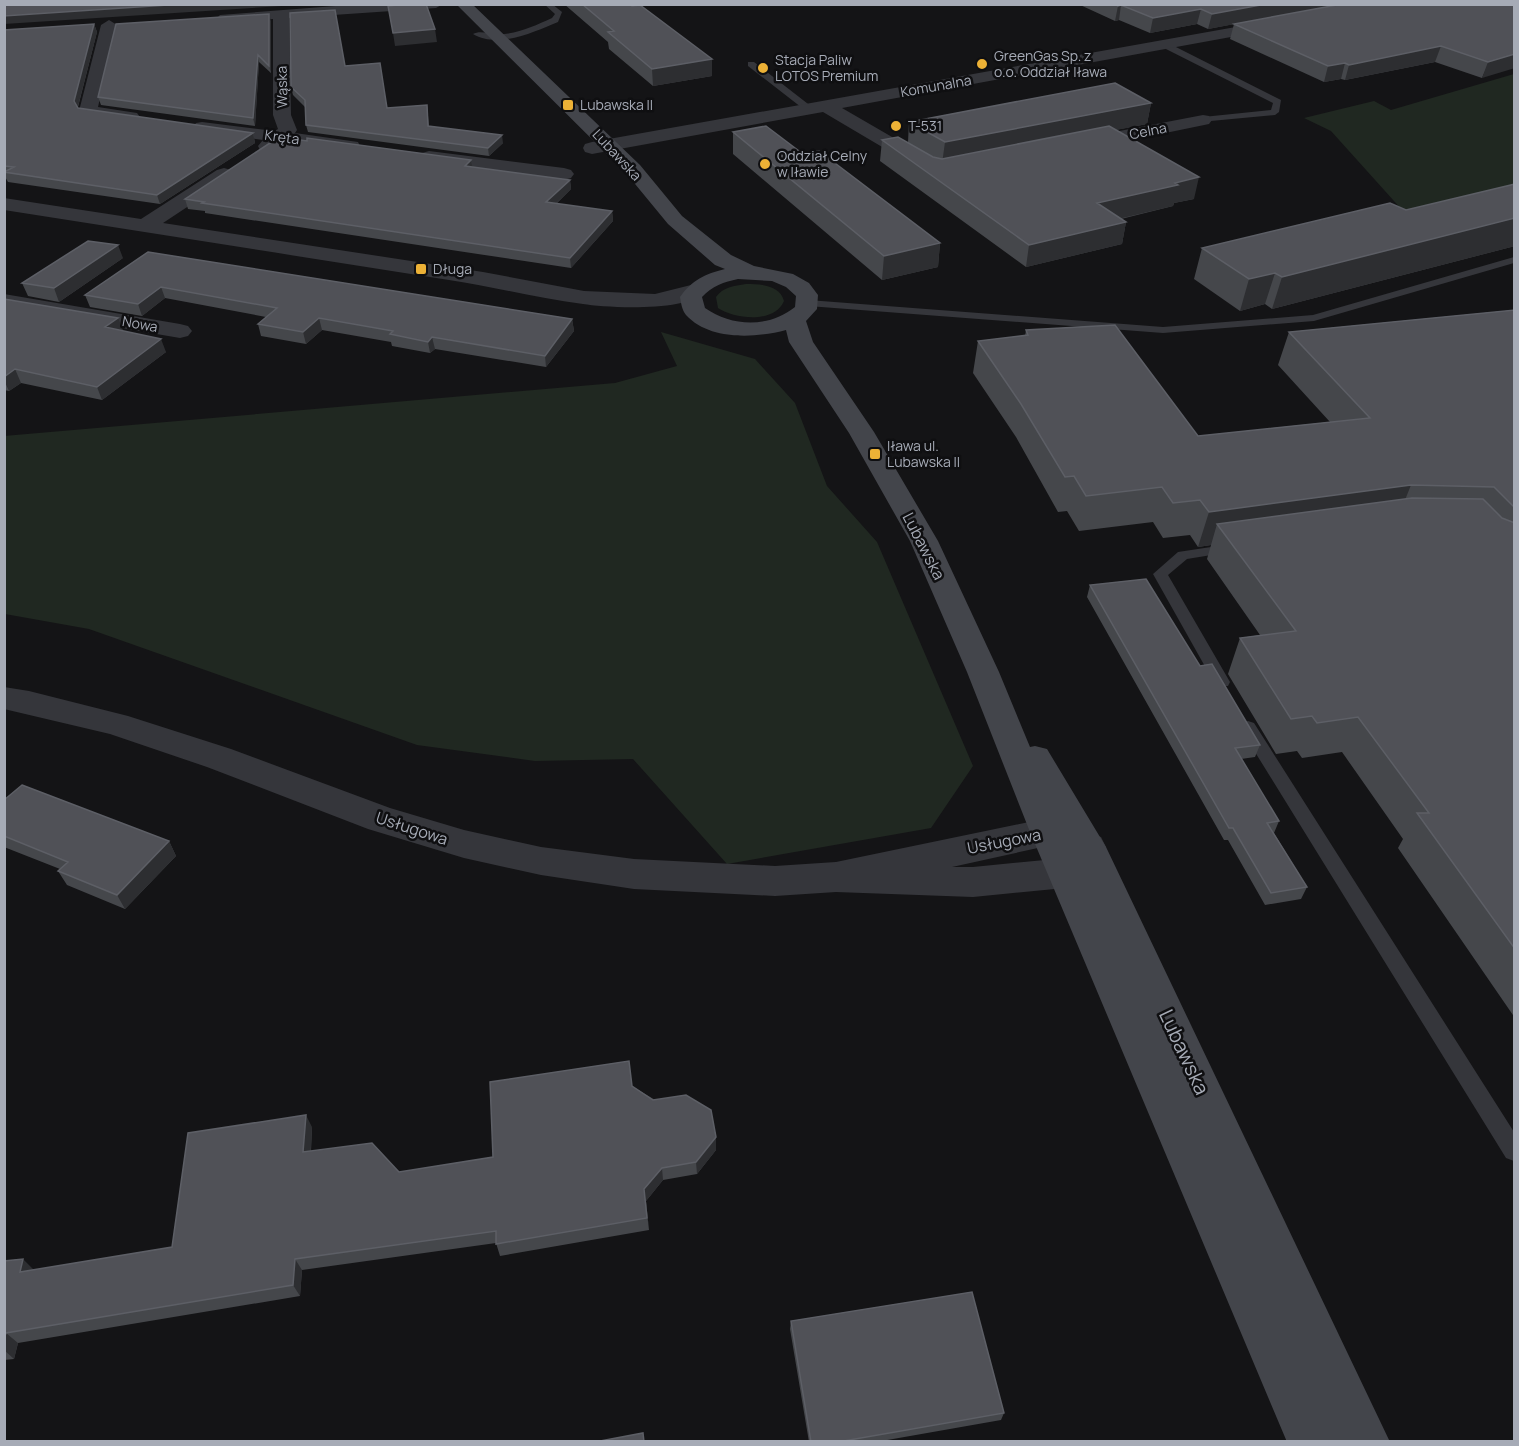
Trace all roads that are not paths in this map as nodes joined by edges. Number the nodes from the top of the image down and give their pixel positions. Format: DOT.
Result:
graph roads {
  1 [pos="436,4"];
  2 [pos="447,4"];
  3 [pos="548,4"];
  4 [pos="407,5"];
  5 [pos="463,5"];
  6 [pos="281,14"];
  7 [pos="212,19"];
  8 [pos="1293,21"];
  9 [pos="109,25"];
  10 [pos="477,34"];
  11 [pos="498,38"];
  12 [pos="1165,45"];
  13 [pos="752,64"];
  14 [pos="818,107"];
  15 [pos="145,119"];
  16 [pos="1203,120"];
  17 [pos="190,125"];
  18 [pos="281,137"];
  19 [pos="600,146"];
  20 [pos="1065,147"];
  21 [pos="363,148"];
  22 [pos="410,154"];
  23 [pos="939,172"];
  24 [pos="564,174"];
  25 [pos="4,204"];
  26 [pos="145,226"];
  27 [pos="180,231"];
  28 [pos="151,251"];
  29 [pos="1515,260"];
  30 [pos="750,273"];
  31 [pos="700,286"];
  32 [pos="84,298"];
  33 [pos="584,298"];
  34 [pos="4,301"];
  35 [pos="65,311"];
  36 [pos="801,311"];
  37 [pos="701,317"];
  38 [pos="744,328"];
  39 [pos="180,331"];
  40 [pos="835,396"];
  41 [pos="1251,546"];
  42 [pos="983,672"];
  43 [pos="1231,697"];
  44 [pos="4,698"];
  45 [pos="1242,717"];
  46 [pos="1048,832"];
  47 [pos="1077,860"];
  48 [pos="836,877"];
  49 [pos="1515,1151"];
  50 [pos="1313,1442"];
  51 [pos="1365,1442"];
  1 -- 4 [label="street"];
  2 -- 10 [label="main road, Lubawska"];
  3 -- 11 [label="lane"];
  4 -- 6 [label="street"];
  5 -- 11 [label="main road, Lubawska"];
  6 -- 7 [label="street"];
  6 -- 18 [label="street, Wąska"];
  8 -- 12 [label="street, Komunalna"];
  9 -- 15 [label="street"];
  10 -- 11 [label="lane"];
  10 -- 19 [label="main road, Lubawska"];
  11 -- 19 [label="main road, Lubawska"];
  12 -- 14 [label="street, Komunalna"];
  12 -- 16 [label="lane"];
  13 -- 14 [label="lane"];
  14 -- 19 [label="street, Komunalna"];
  14 -- 23 [label="street"];
  16 -- 20 [label="street, Celna"];
  17 -- 18 [label="street, Kręta"];
  18 -- 21 [label="street, Kręta"];
  18 -- 26 [label="street"];
  19 -- 30 [label="main road, Lubawska"];
  19 -- 31 [label="main road, Lubawska"];
  22 -- 24 [label="street"];
  25 -- 26 [label="street"];
  26 -- 27 [label="street"];
  27 -- 28 [label="street"];
  27 -- 33 [label="street"];
  29 -- 36 [label="lane"];
  30 -- 31 [label="main road"];
  30 -- 36 [label="main road, Lubawska"];
  31 -- 33 [label="street"];
  31 -- 37 [label="main road, Lubawska"];
  32 -- 35 [label="street"];
  33 -- 37 [label="street"];
  34 -- 35 [label="street, Nowa"];
  35 -- 39 [label="street, Nowa"];
  36 -- 38 [label="main road"];
  36 -- 40 [label="main road, Lubawska"];
  37 -- 38 [label="main road"];
  38 -- 40 [label="main road, Lubawska"];
  40 -- 42 [label="main road, Lubawska"];
  41 -- 43 [label="lane"];
  42 -- 46 [label="main road, Lubawska"];
  42 -- 47 [label="main road, Lubawska"];
  44 -- 48 [label="street, Usługowa"];
  45 -- 49 [label="lane"];
  46 -- 47 [label="main road, Lubawska"];
  46 -- 48 [label="street, Usługowa"];
  47 -- 48 [label="street, Usługowa"];
  47 -- 50 [label="main road, Lubawska"];
  47 -- 51 [label="main road, Lubawska"];
}
